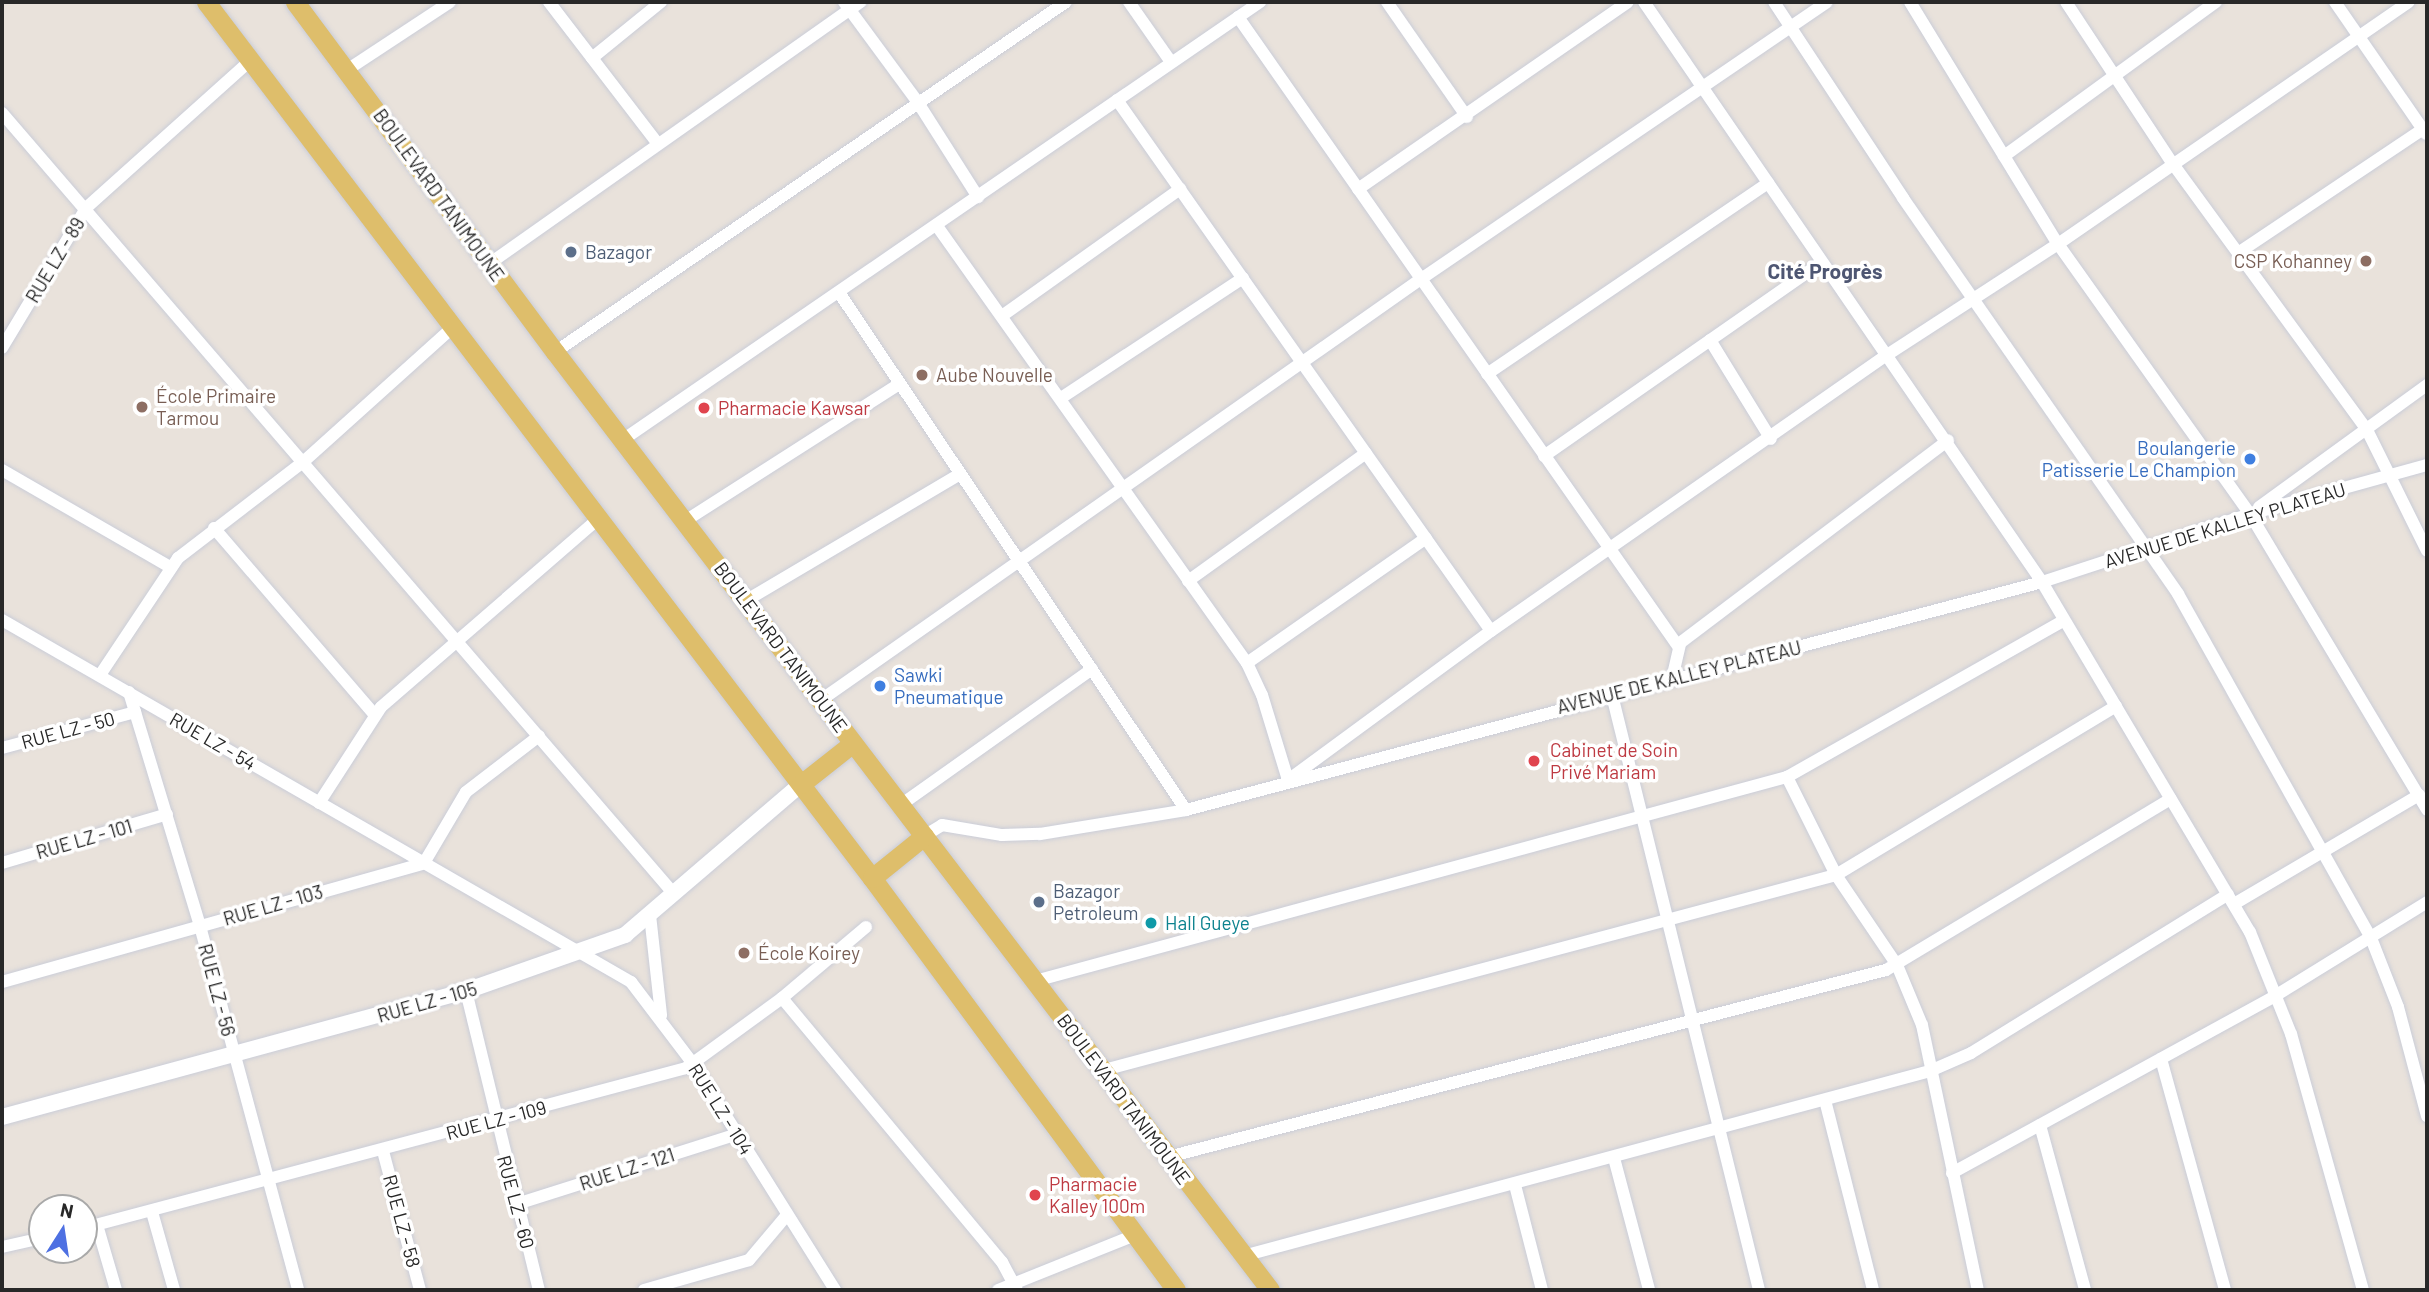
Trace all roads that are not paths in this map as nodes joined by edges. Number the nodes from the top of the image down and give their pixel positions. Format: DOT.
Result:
graph roads {
  1 [pos="206,2"];
  2 [pos="295,2"];
  3 [pos="450,2"];
  4 [pos="549,2"];
  5 [pos="661,2"];
  6 [pos="1066,2"];
  7 [pos="1129,2"];
  8 [pos="1260,2"];
  9 [pos="1387,2"];
  10 [pos="1628,2"];
  11 [pos="1644,2"];
  12 [pos="1774,2"];
  13 [pos="1827,2"];
  14 [pos="1910,2"];
  15 [pos="2066,2"];
  16 [pos="2216,2"];
  17 [pos="2335,2"];
  18 [pos="2409,2"];
  19 [pos="852,4"];
  20 [pos="1238,18"];
  21 [pos="1791,26"];
  22 [pos="2359,36"];
  23 [pos="592,58"];
  24 [pos="251,60"];
  25 [pos="1171,62"];
  26 [pos="347,70"];
  27 [pos="2113,74"];
  28 [pos="1703,87"];
  29 [pos="1117,100"];
  30 [pos="917,101"];
  31 [pos="3,116"];
  32 [pos="1467,117"];
  33 [pos="2425,133"];
  34 [pos="657,143"];
  35 [pos="2004,156"];
  36 [pos="2173,164"];
  37 [pos="1768,183"];
  38 [pos="1180,189"];
  39 [pos="1358,189"];
  40 [pos="978,197"];
  41 [pos="86,208"];
  42 [pos="937,226"];
  43 [pos="2058,244"];
  44 [pos="2238,253"];
  45 [pos="489,264"];
  46 [pos="1819,264"];
  47 [pos="1242,278"];
  48 [pos="1421,279"];
  49 [pos="840,294"];
  50 [pos="1972,297"];
  51 [pos="1002,316"];
  52 [pos="453,327"];
  53 [pos="1710,340"];
  54 [pos="2,348"];
  55 [pos="555,352"];
  56 [pos="1887,355"];
  57 [pos="1303,363"];
  58 [pos="1487,374"];
  59 [pos="899,384"];
  60 [pos="2427,385"];
  61 [pos="1061,398"];
  62 [pos="2367,430"];
  63 [pos="624,439"];
  64 [pos="1771,439"];
  65 [pos="1948,440"];
  66 [pos="1366,453"];
  67 [pos="1544,456"];
  68 [pos="302,463"];
  69 [pos="2427,465"];
  70 [pos="2,470"];
  71 [pos="960,474"];
  72 [pos="2387,476"];
  73 [pos="1124,489"];
  74 [pos="2250,514"];
  75 [pos="599,518"];
  76 [pos="685,521"];
  77 [pos="214,528"];
  78 [pos="1426,538"];
  79 [pos="2150,549"];
  80 [pos="1611,550"];
  81 [pos="2427,551"];
  82 [pos="1020,561"];
  83 [pos="170,567"];
  84 [pos="1188,581"];
  85 [pos="2042,582"];
  86 [pos="747,600"];
  87 [pos="2,620"];
  88 [pos="2064,620"];
  89 [pos="1492,631"];
  90 [pos="458,639"];
  91 [pos="1678,646"];
  92 [pos="1247,663"];
  93 [pos="1092,669"];
  94 [pos="100,676"];
  95 [pos="1672,679"];
  96 [pos="129,692"];
  97 [pos="1612,695"];
  98 [pos="821,700"];
  99 [pos="2116,706"];
  100 [pos="135,712"];
  101 [pos="374,714"];
  102 [pos="539,736"];
  103 [pos="853,743"];
  104 [pos="2,748"];
  105 [pos="1787,777"];
  106 [pos="1289,780"];
  107 [pos="801,784"];
  108 [pos="2419,795"];
  109 [pos="2171,799"];
  110 [pos="319,803"];
  111 [pos="902,804"];
  112 [pos="1186,810"];
  113 [pos="2427,810"];
  114 [pos="167,814"];
  115 [pos="1641,817"];
  116 [pos="924,836"];
  117 [pos="2322,850"];
  118 [pos="2,863"];
  119 [pos="424,863"];
  120 [pos="1836,875"];
  121 [pos="872,877"];
  122 [pos="674,894"];
  123 [pos="2231,899"];
  124 [pos="2427,902"];
  125 [pos="650,915"];
  126 [pos="1665,919"];
  127 [pos="200,926"];
  128 [pos="866,927"];
  129 [pos="2371,938"];
  130 [pos="580,951"];
  131 [pos="1897,965"];
  132 [pos="1035,981"];
  133 [pos="2,982"];
  134 [pos="466,991"];
  135 [pos="2275,996"];
  136 [pos="782,998"];
  137 [pos="1689,1017"];
  138 [pos="662,1020"];
  139 [pos="236,1057"];
  140 [pos="2161,1059"];
  141 [pos="694,1065"];
  142 [pos="1104,1070"];
  143 [pos="1930,1071"];
  144 [pos="1825,1100"];
  145 [pos="2427,1116"];
  146 [pos="2,1117"];
  147 [pos="494,1120"];
  148 [pos="2040,1125"];
  149 [pos="1717,1130"];
  150 [pos="738,1134"];
  151 [pos="383,1151"];
  152 [pos="1168,1157"];
  153 [pos="1614,1158"];
  154 [pos="1952,1174"];
  155 [pos="267,1181"];
  156 [pos="1515,1185"];
  157 [pos="517,1204"];
  158 [pos="152,1212"];
  159 [pos="786,1216"];
  160 [pos="98,1224"];
  161 [pos="1135,1235"];
  162 [pos="28,1241"];
  163 [pos="98,1246"];
  164 [pos="2,1247"];
  165 [pos="1243,1256"];
  166 [pos="678,1286"];
  167 [pos="1016,1287"];
  168 [pos="116,1290"];
  169 [pos="174,1290"];
  170 [pos="298,1290"];
  171 [pos="420,1290"];
  172 [pos="540,1290"];
  173 [pos="645,1290"];
  174 [pos="835,1290"];
  175 [pos="998,1290"];
  176 [pos="1176,1290"];
  177 [pos="1270,1290"];
  178 [pos="1542,1290"];
  179 [pos="1649,1290"];
  180 [pos="1759,1290"];
  181 [pos="1872,1290"];
  182 [pos="1978,1290"];
  183 [pos="2085,1290"];
  184 [pos="2225,1290"];
  185 [pos="2363,1290"];
  1 -- 24 [label="main road"];
  2 -- 26 [label="main road, BOULEVARD TANIMOUNE"];
  3 -- 26 [label="street"];
  4 -- 23 [label="street"];
  5 -- 23 [label="street"];
  6 -- 30 [label="street"];
  7 -- 25 [label="street"];
  8 -- 20 [label="street"];
  9 -- 32 [label="street"];
  10 -- 32 [label="street"];
  11 -- 28 [label="street"];
  12 -- 21 [label="street"];
  13 -- 21 [label="street"];
  14 -- 35 [label="street"];
  15 -- 27 [label="street"];
  16 -- 27 [label="street"];
  17 -- 22 [label="street"];
  18 -- 22 [label="street"];
  19 -- 30 [label="street"];
  19 -- 34 [label="street"];
  20 -- 25 [label="street"];
  20 -- 39 [label="street"];
  21 -- 28 [label="street"];
  21 -- 50 [label="street"];
  22 -- 33 [label="street"];
  22 -- 36 [label="street"];
  23 -- 34 [label="street"];
  24 -- 41 [label="street, RUE LZ - 89"];
  24 -- 52 [label="main road"];
  25 -- 29 [label="street"];
  26 -- 45 [label="main road, BOULEVARD TANIMOUNE"];
  27 -- 35 [label="street"];
  27 -- 36 [label="street"];
  28 -- 37 [label="street"];
  28 -- 48 [label="street"];
  29 -- 38 [label="street"];
  29 -- 40 [label="street"];
  30 -- 40 [label="street"];
  30 -- 55 [label="street"];
  31 -- 41 [label="street"];
  32 -- 39 [label="street"];
  33 -- 44 [label="street"];
  34 -- 45 [label="street"];
  35 -- 43 [label="street"];
  36 -- 43 [label="street"];
  36 -- 44 [label="street"];
  37 -- 46 [label="street"];
  37 -- 58 [label="street"];
  38 -- 47 [label="street"];
  38 -- 51 [label="street"];
  39 -- 48 [label="street"];
  40 -- 42 [label="street"];
  41 -- 54 [label="street, RUE LZ - 89"];
  41 -- 68 [label="street"];
  42 -- 49 [label="street"];
  42 -- 51 [label="street"];
  43 -- 50 [label="street"];
  43 -- 74 [label="street"];
  44 -- 62 [label="street"];
  45 -- 55 [label="main road, BOULEVARD TANIMOUNE"];
  46 -- 53 [label="street"];
  46 -- 56 [label="street"];
  47 -- 57 [label="street"];
  47 -- 61 [label="street"];
  48 -- 57 [label="street"];
  48 -- 58 [label="street"];
  49 -- 59 [label="street"];
  49 -- 63 [label="street"];
  50 -- 56 [label="street"];
  50 -- 79 [label="street"];
  51 -- 61 [label="street"];
  52 -- 68 [label="street"];
  52 -- 75 [label="main road"];
  53 -- 64 [label="street"];
  53 -- 67 [label="street"];
  55 -- 63 [label="main road, BOULEVARD TANIMOUNE"];
  56 -- 64 [label="street"];
  56 -- 65 [label="street"];
  57 -- 66 [label="street"];
  57 -- 73 [label="street"];
  58 -- 67 [label="street"];
  59 -- 71 [label="street"];
  59 -- 76 [label="street"];
  60 -- 62 [label="street"];
  61 -- 73 [label="street"];
  62 -- 72 [label="street"];
  62 -- 74 [label="street"];
  63 -- 76 [label="main road, BOULEVARD TANIMOUNE"];
  64 -- 80 [label="street"];
  65 -- 85 [label="street"];
  65 -- 91 [label="street"];
  66 -- 78 [label="street"];
  66 -- 84 [label="street"];
  67 -- 80 [label="street"];
  68 -- 77 [label="street"];
  68 -- 90 [label="street"];
  69 -- 72 [label="street, AVENUE DE KALLEY PLATEAU"];
  70 -- 83 [label="street"];
  71 -- 82 [label="street"];
  71 -- 86 [label="street"];
  72 -- 74 [label="street, AVENUE DE KALLEY PLATEAU"];
  72 -- 81 [label="street"];
  73 -- 82 [label="street"];
  73 -- 84 [label="street"];
  74 -- 79 [label="street, AVENUE DE KALLEY PLATEAU"];
  74 -- 108 [label="street"];
  75 -- 90 [label="street"];
  75 -- 107 [label="main road"];
  76 -- 86 [label="main road, BOULEVARD TANIMOUNE"];
  77 -- 83 [label="street"];
  77 -- 101 [label="street"];
  78 -- 89 [label="street"];
  78 -- 92 [label="street"];
  79 -- 85 [label="street, AVENUE DE KALLEY PLATEAU"];
  79 -- 117 [label="street"];
  80 -- 89 [label="street"];
  80 -- 91 [label="street"];
  82 -- 93 [label="street"];
  82 -- 98 [label="street"];
  83 -- 94 [label="street"];
  84 -- 92 [label="street"];
  85 -- 88 [label="street"];
  85 -- 95 [label="street, AVENUE DE KALLEY PLATEAU"];
  86 -- 98 [label="main road, BOULEVARD TANIMOUNE"];
  87 -- 94 [label="street, RUE LZ - 54"];
  88 -- 99 [label="street"];
  88 -- 105 [label="street"];
  89 -- 106 [label="street"];
  90 -- 101 [label="street"];
  90 -- 102 [label="street"];
  91 -- 95 [label="street"];
  92 -- 106 [label="street"];
  93 -- 111 [label="street"];
  93 -- 112 [label="street"];
  94 -- 96 [label="street, RUE LZ - 54"];
  95 -- 97 [label="street, AVENUE DE KALLEY PLATEAU"];
  96 -- 100 [label="street, RUE LZ - 56"];
  96 -- 110 [label="street, RUE LZ - 54"];
  97 -- 106 [label="street, AVENUE DE KALLEY PLATEAU"];
  97 -- 115 [label="street"];
  98 -- 103 [label="main road, BOULEVARD TANIMOUNE"];
  99 -- 109 [label="street"];
  99 -- 120 [label="street"];
  100 -- 104 [label="street, RUE LZ - 50"];
  100 -- 114 [label="street, RUE LZ - 56"];
  101 -- 110 [label="street"];
  102 -- 119 [label="street"];
  102 -- 122 [label="street"];
  103 -- 107 [label="main road"];
  103 -- 111 [label="main road, BOULEVARD TANIMOUNE"];
  105 -- 115 [label="street"];
  105 -- 120 [label="street"];
  106 -- 112 [label="street, AVENUE DE KALLEY PLATEAU"];
  107 -- 121 [label="main road"];
  107 -- 122 [label="main road, RUE LZ - 105"];
  108 -- 113 [label="street"];
  108 -- 117 [label="street"];
  109 -- 123 [label="street"];
  109 -- 131 [label="street"];
  110 -- 119 [label="street, RUE LZ - 54"];
  111 -- 116 [label="main road, BOULEVARD TANIMOUNE"];
  112 -- 116 [label="street, AVENUE DE KALLEY PLATEAU"];
  114 -- 118 [label="street, RUE LZ - 101"];
  114 -- 127 [label="street, RUE LZ - 56"];
  115 -- 126 [label="street"];
  115 -- 132 [label="street"];
  116 -- 121 [label="main road"];
  116 -- 132 [label="main road, BOULEVARD TANIMOUNE"];
  117 -- 123 [label="street"];
  117 -- 129 [label="street"];
  119 -- 127 [label="street, RUE LZ - 103"];
  119 -- 130 [label="street, RUE LZ - 54"];
  120 -- 126 [label="street"];
  120 -- 131 [label="street"];
  121 -- 161 [label="main road"];
  122 -- 125 [label="main road, RUE LZ - 105"];
  123 -- 135 [label="street"];
  123 -- 143 [label="street"];
  124 -- 129 [label="street"];
  125 -- 130 [label="main road, RUE LZ - 105"];
  125 -- 138 [label="street"];
  126 -- 137 [label="street"];
  126 -- 142 [label="street"];
  127 -- 133 [label="street, RUE LZ - 103"];
  127 -- 139 [label="street, RUE LZ - 56"];
  128 -- 136 [label="street, RUE LZ - 109"];
  129 -- 135 [label="street"];
  129 -- 145 [label="street"];
  130 -- 134 [label="main road, RUE LZ - 105"];
  130 -- 138 [label="street, RUE LZ - 104"];
  131 -- 137 [label="street"];
  131 -- 143 [label="street"];
  132 -- 142 [label="main road, BOULEVARD TANIMOUNE"];
  134 -- 139 [label="main road, RUE LZ - 105"];
  134 -- 147 [label="street, RUE LZ - 60"];
  135 -- 140 [label="street"];
  135 -- 185 [label="street"];
  136 -- 141 [label="street, RUE LZ - 109"];
  136 -- 167 [label="street"];
  137 -- 149 [label="street"];
  137 -- 152 [label="street"];
  138 -- 141 [label="street, RUE LZ - 104"];
  139 -- 146 [label="main road, RUE LZ - 105"];
  139 -- 155 [label="street, RUE LZ - 56"];
  140 -- 148 [label="street"];
  140 -- 184 [label="street"];
  141 -- 147 [label="street, RUE LZ - 109"];
  141 -- 150 [label="street, RUE LZ - 104"];
  142 -- 152 [label="main road, BOULEVARD TANIMOUNE"];
  143 -- 144 [label="street"];
  143 -- 154 [label="street"];
  144 -- 149 [label="street"];
  144 -- 181 [label="street"];
  147 -- 151 [label="street, RUE LZ - 109"];
  147 -- 157 [label="street, RUE LZ - 60"];
  148 -- 154 [label="street"];
  148 -- 183 [label="street"];
  149 -- 153 [label="street"];
  149 -- 180 [label="street"];
  150 -- 157 [label="street, RUE LZ - 121"];
  150 -- 159 [label="street, RUE LZ - 104"];
  151 -- 155 [label="street, RUE LZ - 109"];
  151 -- 171 [label="street, RUE LZ - 58"];
  152 -- 165 [label="main road, BOULEVARD TANIMOUNE"];
  153 -- 156 [label="street"];
  153 -- 179 [label="street"];
  154 -- 182 [label="street"];
  155 -- 158 [label="street, RUE LZ - 109"];
  155 -- 170 [label="street, RUE LZ - 56"];
  156 -- 165 [label="street"];
  156 -- 178 [label="street"];
  157 -- 172 [label="street, RUE LZ - 60"];
  158 -- 160 [label="street, RUE LZ - 109"];
  158 -- 169 [label="street"];
  159 -- 166 [label="street"];
  159 -- 174 [label="street, RUE LZ - 104"];
  161 -- 167 [label="street"];
  161 -- 176 [label="main road"];
  162 -- 164 [label="street"];
  163 -- 168 [label="street"];
  165 -- 177 [label="main road, BOULEVARD TANIMOUNE"];
  166 -- 173 [label="street"];
  167 -- 175 [label="street"];
}
